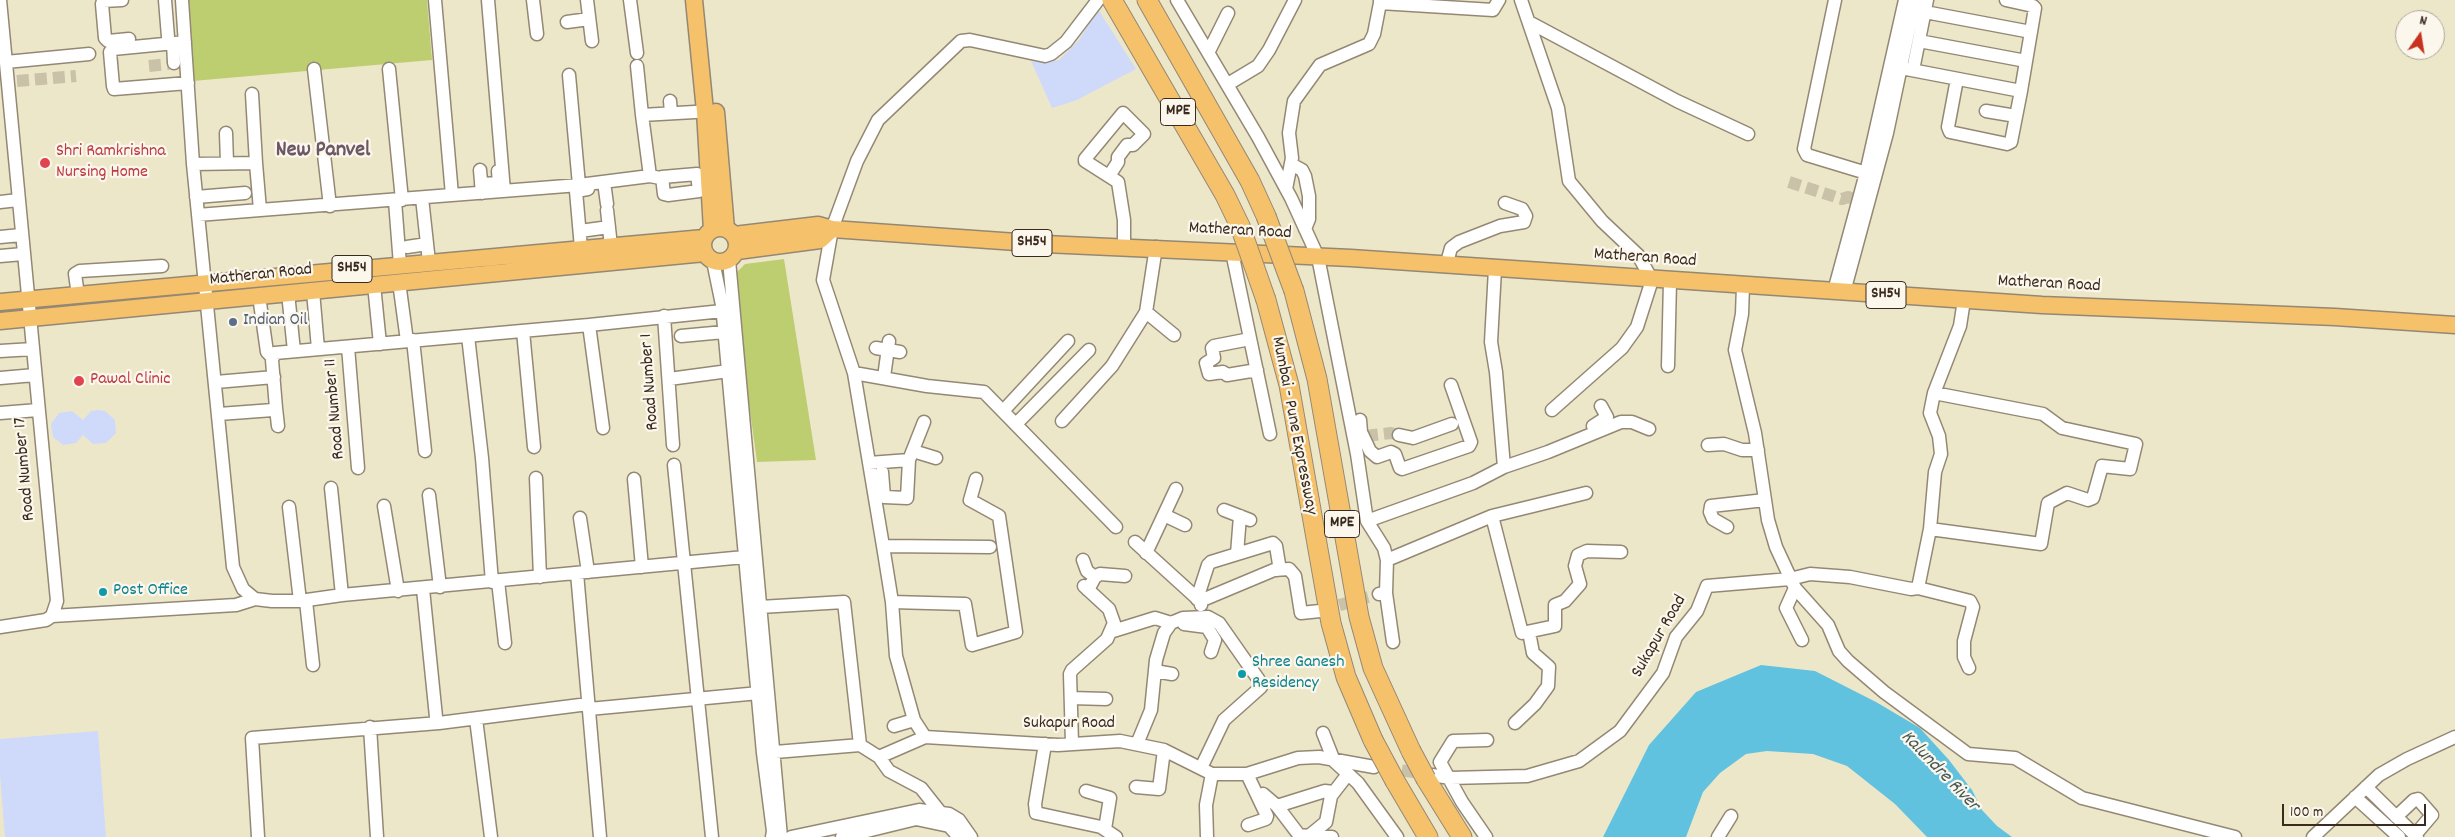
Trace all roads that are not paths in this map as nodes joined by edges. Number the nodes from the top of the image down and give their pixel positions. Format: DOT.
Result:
graph roads {
  1 [pos="0,0"];
  2 [pos="122,0"];
  3 [pos="165,0"];
  4 [pos="182,0"];
  5 [pos="434,0"];
  6 [pos="488,0"];
  7 [pos="533,0"];
  8 [pos="587,0"];
  9 [pos="630,0"];
  10 [pos="694,0"];
  11 [pos="703,0"];
  12 [pos="1098,0"];
  13 [pos="1112,0"];
  14 [pos="1147,0"];
  15 [pos="1177,0"];
  16 [pos="1295,0"];
  17 [pos="1499,0"];
  18 [pos="1521,0"];
  19 [pos="1835,0"];
  20 [pos="2006,0"];
  21 [pos="1906,1"];
  22 [pos="1380,2"];
  23 [pos="1926,6"];
  24 [pos="1228,13"];
  25 [pos="589,20"];
  26 [pos="567,22"];
  27 [pos="1529,22"];
  28 [pos="2031,32"];
  29 [pos="537,34"];
  30 [pos="177,39"];
  31 [pos="592,41"];
  32 [pos="1919,41"];
  33 [pos="1208,51"];
  34 [pos="637,53"];
  35 [pos="89,54"];
  36 [pos="2026,61"];
  37 [pos="6,62"];
  38 [pos="637,66"];
  39 [pos="314,69"];
  40 [pos="389,69"];
  41 [pos="1907,69"];
  42 [pos="569,75"];
  43 [pos="1957,79"];
  44 [pos="188,83"];
  45 [pos="1228,84"];
  46 [pos="2021,91"];
  47 [pos="252,94"];
  48 [pos="710,111"];
  49 [pos="1986,111"];
  50 [pos="642,115"];
  51 [pos="2016,116"];
  52 [pos="226,134"];
  53 [pos="1748,134"];
  54 [pos="227,163"];
  55 [pos="256,163"];
  56 [pos="193,164"];
  57 [pos="1291,164"];
  58 [pos="498,169"];
  59 [pos="480,170"];
  60 [pos="1870,174"];
  61 [pos="1109,176"];
  62 [pos="604,184"];
  63 [pos="579,185"];
  64 [pos="482,188"];
  65 [pos="1286,189"];
  66 [pos="504,191"];
  67 [pos="245,193"];
  68 [pos="452,195"];
  69 [pos="196,197"];
  70 [pos="18,200"];
  71 [pos="0,202"];
  72 [pos="422,202"];
  73 [pos="397,203"];
  74 [pos="1505,203"];
  75 [pos="330,206"];
  76 [pos="260,210"];
  77 [pos="198,214"];
  78 [pos="609,228"];
  79 [pos="832,229"];
  80 [pos="1305,229"];
  81 [pos="580,231"];
  82 [pos="21,235"];
  83 [pos="0,237"];
  84 [pos="427,244"];
  85 [pos="720,245"];
  86 [pos="611,246"];
  87 [pos="1124,246"];
  88 [pos="407,247"];
  89 [pos="581,248"];
  90 [pos="1156,248"];
  91 [pos="1232,252"];
  92 [pos="23,254"];
  93 [pos="0,256"];
  94 [pos="1318,257"];
  95 [pos="429,262"];
  96 [pos="400,265"];
  97 [pos="162,266"];
  98 [pos="1446,266"];
  99 [pos="1495,269"];
  100 [pos="1652,280"];
  101 [pos="1670,281"];
  102 [pos="400,282"];
  103 [pos="206,283"];
  104 [pos="374,285"];
  105 [pos="1743,286"];
  106 [pos="314,290"];
  107 [pos="1839,292"];
  108 [pos="286,293"];
  109 [pos="78,294"];
  110 [pos="259,296"];
  111 [pos="27,299"];
  112 [pos="1964,300"];
  113 [pos="207,301"];
  114 [pos="0,302"];
  115 [pos="722,311"];
  116 [pos="669,316"];
  117 [pos="30,318"];
  118 [pos="1138,318"];
  119 [pos="0,320"];
  120 [pos="589,325"];
  121 [pos="2455,325"];
  122 [pos="523,331"];
  123 [pos="724,332"];
  124 [pos="1174,335"];
  125 [pos="468,336"];
  126 [pos="1250,339"];
  127 [pos="410,341"];
  128 [pos="1068,341"];
  129 [pos="380,344"];
  130 [pos="266,345"];
  131 [pos="318,345"];
  132 [pos="348,346"];
  133 [pos="292,347"];
  134 [pos="888,348"];
  135 [pos="33,349"];
  136 [pos="1089,350"];
  137 [pos="0,351"];
  138 [pos="272,357"];
  139 [pos="1668,366"];
  140 [pos="733,370"];
  141 [pos="1257,370"];
  142 [pos="854,373"];
  143 [pos="35,375"];
  144 [pos="274,377"];
  145 [pos="884,377"];
  146 [pos="0,378"];
  147 [pos="669,378"];
  148 [pos="216,382"];
  149 [pos="1451,385"];
  150 [pos="1934,393"];
  151 [pos="1601,406"];
  152 [pos="276,408"];
  153 [pos="38,410"];
  154 [pos="1004,410"];
  155 [pos="1552,410"];
  156 [pos="0,413"];
  157 [pos="219,414"];
  158 [pos="1360,420"];
  159 [pos="1062,421"];
  160 [pos="924,422"];
  161 [pos="1017,423"];
  162 [pos="1452,424"];
  163 [pos="278,426"];
  164 [pos="603,428"];
  165 [pos="1598,428"];
  166 [pos="1649,429"];
  167 [pos="1270,434"];
  168 [pos="1400,435"];
  169 [pos="1579,436"];
  170 [pos="1361,438"];
  171 [pos="1566,439"];
  172 [pos="673,445"];
  173 [pos="1708,445"];
  174 [pos="534,447"];
  175 [pos="1758,450"];
  176 [pos="425,451"];
  177 [pos="911,456"];
  178 [pos="936,458"];
  179 [pos="870,463"];
  180 [pos="674,465"];
  181 [pos="1504,467"];
  182 [pos="358,468"];
  183 [pos="882,472"];
  184 [pos="536,478"];
  185 [pos="634,479"];
  186 [pos="976,479"];
  187 [pos="331,488"];
  188 [pos="1176,489"];
  189 [pos="1586,493"];
  190 [pos="429,495"];
  191 [pos="1765,500"];
  192 [pos="384,506"];
  193 [pos="289,507"];
  194 [pos="1224,510"];
  195 [pos="1164,515"];
  196 [pos="1492,516"];
  197 [pos="580,518"];
  198 [pos="1367,521"];
  199 [pos="1186,525"];
  200 [pos="1116,527"];
  201 [pos="1727,527"];
  202 [pos="1930,529"];
  203 [pos="1135,542"];
  204 [pos="884,546"];
  205 [pos="990,547"];
  206 [pos="1620,552"];
  207 [pos="1146,553"];
  208 [pos="1237,554"];
  209 [pos="751,556"];
  210 [pos="1082,560"];
  211 [pos="1387,560"];
  212 [pos="685,563"];
  213 [pos="642,567"];
  214 [pos="1277,570"];
  215 [pos="583,573"];
  216 [pos="1125,576"];
  217 [pos="540,577"];
  218 [pos="1096,577"];
  219 [pos="495,582"];
  220 [pos="440,587"];
  221 [pos="1918,588"];
  222 [pos="423,589"];
  223 [pos="1795,590"];
  224 [pos="398,591"];
  225 [pos="342,596"];
  226 [pos="255,599"];
  227 [pos="1198,600"];
  228 [pos="303,601"];
  229 [pos="892,602"];
  230 [pos="760,607"];
  231 [pos="1320,611"];
  232 [pos="52,616"];
  233 [pos="1206,620"];
  234 [pos="0,627"];
  235 [pos="1174,627"];
  236 [pos="1110,632"];
  237 [pos="1529,632"];
  238 [pos="1802,640"];
  239 [pos="1393,642"];
  240 [pos="505,644"];
  241 [pos="1211,652"];
  242 [pos="312,664"];
  243 [pos="1969,668"];
  244 [pos="759,693"];
  245 [pos="1070,698"];
  246 [pos="698,699"];
  247 [pos="1106,699"];
  248 [pos="588,707"];
  249 [pos="436,717"];
  250 [pos="476,719"];
  251 [pos="914,720"];
  252 [pos="1515,723"];
  253 [pos="894,726"];
  254 [pos="370,727"];
  255 [pos="1323,733"];
  256 [pos="925,737"];
  257 [pos="2455,737"];
  258 [pos="1487,740"];
  259 [pos="1045,744"];
  260 [pos="1072,744"];
  261 [pos="1137,744"];
  262 [pos="860,745"];
  263 [pos="1164,750"];
  264 [pos="769,752"];
  265 [pos="880,757"];
  266 [pos="1334,761"];
  267 [pos="1374,767"];
  268 [pos="1247,774"];
  269 [pos="1348,774"];
  270 [pos="1207,776"];
  271 [pos="1429,777"];
  272 [pos="1450,778"];
  273 [pos="1136,787"];
  274 [pos="2366,787"];
  275 [pos="1086,791"];
  276 [pos="1333,792"];
  277 [pos="1263,794"];
  278 [pos="2355,797"];
  279 [pos="1277,806"];
  280 [pos="940,812"];
  281 [pos="1731,816"];
  282 [pos="2396,817"];
  283 [pos="1248,825"];
  284 [pos="1104,830"];
  285 [pos="2416,836"];
  286 [pos="258,837"];
  287 [pos="377,837"];
  288 [pos="492,837"];
  289 [pos="600,837"];
  290 [pos="712,837"];
  291 [pos="772,837"];
  292 [pos="781,837"];
  293 [pos="791,837"];
  294 [pos="842,837"];
  295 [pos="959,837"];
  296 [pos="971,837"];
  297 [pos="1116,837"];
  298 [pos="1207,837"];
  299 [pos="1319,837"];
  300 [pos="1332,837"];
  301 [pos="1397,837"];
  302 [pos="1428,837"];
  303 [pos="1462,837"];
  304 [pos="1486,837"];
  305 [pos="1718,837"];
  306 [pos="2235,837"];
  307 [pos="2313,837"];
  308 [pos="2399,837"];
  1 -- 37 [label="street, Road Number 17"];
  2 -- 30 [label="street"];
  3 -- 30 [label="street"];
  4 -- 30 [label="street"];
  5 -- 68 [label="street"];
  6 -- 66 [label="street"];
  7 -- 29 [label="street"];
  8 -- 25 [label="street"];
  9 -- 34 [label="street"];
  10 -- 48 [label="main road"];
  11 -- 48 [label="main road"];
  12 -- 79 [label="street"];
  13 -- 302 [label="highway, Mumbai - Pune Expressway / MPE, bridge"];
  14 -- 271 [label="highway, Mumbai - Pune Expressway / MPE, bridge"];
  15 -- 33 [label="street"];
  16 -- 45 [label="street"];
  17 -- 22 [label="street"];
  18 -- 27 [label="street"];
  19 -- 60 [label="street"];
  20 -- 28 [label="street"];
  21 -- 41 [label="street"];
  21 -- 60 [label="street"];
  22 -- 57 [label="street"];
  23 -- 28 [label="street"];
  23 -- 32 [label="street"];
  24 -- 33 [label="street"];
  25 -- 26 [label="street"];
  25 -- 31 [label="street"];
  27 -- 53 [label="street"];
  27 -- 100 [label="street"];
  28 -- 36 [label="street"];
  30 -- 44 [label="street"];
  30 -- 44 [label="street"];
  32 -- 36 [label="street"];
  32 -- 41 [label="street"];
  33 -- 45 [label="street"];
  35 -- 37 [label="street"];
  36 -- 46 [label="street"];
  37 -- 70 [label="street, Road Number 17"];
  38 -- 50 [label="street"];
  39 -- 75 [label="street"];
  40 -- 73 [label="street"];
  41 -- 43 [label="street"];
  41 -- 60 [label="street"];
  42 -- 63 [label="street"];
  43 -- 46 [label="street"];
  43 -- 51 [label="street"];
  44 -- 56 [label="street"];
  45 -- 65 [label="street"];
  46 -- 51 [label="street"];
  47 -- 55 [label="street"];
  48 -- 50 [label="street"];
  48 -- 85 [label="main road"];
  49 -- 51 [label="street"];
  50 -- 62 [label="street"];
  52 -- 54 [label="street"];
  54 -- 55 [label="street"];
  54 -- 56 [label="street"];
  55 -- 76 [label="street"];
  56 -- 69 [label="street"];
  57 -- 65 [label="street"];
  57 -- 80 [label="street"];
  58 -- 64 [label="street"];
  59 -- 64 [label="street"];
  60 -- 107 [label="street"];
  60 -- 107 [label="street"];
  61 -- 61 [label="street"];
  61 -- 87 [label="street"];
  62 -- 63 [label="street"];
  62 -- 78 [label="street"];
  62 -- 81 [label="street"];
  63 -- 66 [label="street"];
  64 -- 66 [label="street"];
  64 -- 68 [label="street"];
  65 -- 80 [label="street"];
  67 -- 69 [label="street"];
  68 -- 72 [label="street"];
  69 -- 77 [label="street"];
  70 -- 71 [label="street"];
  70 -- 82 [label="street, Road Number 17"];
  72 -- 73 [label="street"];
  72 -- 84 [label="street"];
  73 -- 75 [label="street"];
  73 -- 96 [label="street"];
  74 -- 98 [label="street"];
  75 -- 76 [label="street"];
  76 -- 77 [label="street"];
  77 -- 103 [label="street"];
  78 -- 81 [label="street"];
  78 -- 86 [label="street"];
  79 -- 85 [label="main road, Matheran Road / SH54"];
  79 -- 87 [label="main road, Matheran Road / SH54"];
  79 -- 142 [label="street"];
  80 -- 94 [label="street"];
  81 -- 89 [label="street"];
  82 -- 83 [label="street"];
  82 -- 92 [label="street, Road Number 17"];
  84 -- 88 [label="street"];
  84 -- 95 [label="street"];
  85 -- 86 [label="main road, Matheran Road / SH54"];
  85 -- 102 [label="main road, Matheran Road / SH54"];
  85 -- 115 [label="street"];
  85 -- 140 [label="street"];
  86 -- 89 [label="main road, Matheran Road / SH54"];
  87 -- 90 [label="main road, Matheran Road / SH54"];
  89 -- 95 [label="main road, Matheran Road / SH54"];
  90 -- 91 [label="main road, Matheran Road / SH54"];
  90 -- 118 [label="street"];
  91 -- 94 [label="main road, Matheran Road / SH54"];
  91 -- 126 [label="street"];
  92 -- 93 [label="street"];
  92 -- 111 [label="street, Road Number 17"];
  94 -- 98 [label="main road, Matheran Road / SH54"];
  94 -- 170 [label="street"];
  95 -- 96 [label="main road, Matheran Road / SH54"];
  96 -- 103 [label="main road, Matheran Road / SH54"];
  97 -- 109 [label="street"];
  98 -- 99 [label="main road, Matheran Road / SH54"];
  99 -- 100 [label="main road, Matheran Road / SH54"];
  99 -- 181 [label="street"];
  100 -- 101 [label="main road, Matheran Road / SH54"];
  100 -- 155 [label="street"];
  101 -- 105 [label="main road, Matheran Road / SH54"];
  101 -- 139 [label="street"];
  102 -- 104 [label="main road, Matheran Road / SH54"];
  102 -- 127 [label="street"];
  103 -- 109 [label="main road, Matheran Road / SH54"];
  103 -- 113 [label="street"];
  104 -- 106 [label="main road, Matheran Road / SH54"];
  104 -- 129 [label="street"];
  105 -- 107 [label="main road, Matheran Road / SH54"];
  105 -- 175 [label="street"];
  106 -- 108 [label="main road, Matheran Road / SH54"];
  106 -- 131 [label="street"];
  107 -- 112 [label="main road, Matheran Road / SH54"];
  108 -- 110 [label="main road, Matheran Road / SH54"];
  108 -- 133 [label="street"];
  109 -- 111 [label="main road, Matheran Road / SH54"];
  110 -- 113 [label="main road, Matheran Road / SH54"];
  110 -- 130 [label="street"];
  111 -- 114 [label="main road, Matheran Road / SH54"];
  111 -- 117 [label="street, Road Number 17"];
  112 -- 121 [label="main road, Matheran Road / SH54"];
  112 -- 150 [label="street"];
  113 -- 117 [label="main road, Matheran Road / SH54"];
  113 -- 148 [label="street"];
  115 -- 116 [label="street"];
  115 -- 123 [label="street"];
  116 -- 120 [label="street"];
  116 -- 123 [label="street"];
  116 -- 147 [label="street, Road Number 1"];
  117 -- 119 [label="main road, Matheran Road / SH54"];
  117 -- 135 [label="street, Road Number 17"];
  118 -- 124 [label="street"];
  118 -- 159 [label="street"];
  120 -- 122 [label="street"];
  120 -- 164 [label="street"];
  122 -- 125 [label="street"];
  122 -- 174 [label="street"];
  123 -- 140 [label="street"];
  125 -- 127 [label="street"];
  125 -- 219 [label="street"];
  126 -- 141 [label="street"];
  126 -- 141 [label="street"];
  127 -- 129 [label="street"];
  127 -- 176 [label="street"];
  128 -- 154 [label="street"];
  129 -- 132 [label="street"];
  130 -- 133 [label="street"];
  130 -- 138 [label="street"];
  131 -- 132 [label="street"];
  131 -- 133 [label="street"];
  132 -- 182 [label="street, Road Number 11"];
  133 -- 138 [label="street"];
  134 -- 145 [label="street"];
  135 -- 137 [label="street"];
  135 -- 143 [label="street, Road Number 17"];
  136 -- 161 [label="street"];
  138 -- 144 [label="street"];
  140 -- 147 [label="street"];
  140 -- 209 [label="street"];
  141 -- 167 [label="street"];
  142 -- 145 [label="street"];
  142 -- 179 [label="street"];
  143 -- 146 [label="street"];
  143 -- 153 [label="street, Road Number 17"];
  144 -- 148 [label="street"];
  144 -- 152 [label="street"];
  145 -- 154 [label="street"];
  147 -- 172 [label="street, Road Number 1"];
  148 -- 157 [label="street"];
  149 -- 170 [label="street"];
  150 -- 202 [label="street"];
  150 -- 202 [label="street"];
  151 -- 165 [label="street"];
  152 -- 157 [label="street"];
  152 -- 163 [label="street"];
  153 -- 156 [label="street"];
  153 -- 232 [label="street, Road Number 17"];
  154 -- 161 [label="street"];
  157 -- 226 [label="street"];
  158 -- 170 [label="street"];
  160 -- 177 [label="street"];
  161 -- 200 [label="street"];
  162 -- 168 [label="street"];
  165 -- 166 [label="street"];
  165 -- 169 [label="street"];
  169 -- 171 [label="street"];
  169 -- 181 [label="street"];
  170 -- 198 [label="street"];
  173 -- 175 [label="street"];
  175 -- 191 [label="street"];
  177 -- 178 [label="street"];
  177 -- 179 [label="street"];
  177 -- 183 [label="street"];
  179 -- 204 [label="street"];
  180 -- 212 [label="street"];
  181 -- 198 [label="street"];
  184 -- 217 [label="street"];
  185 -- 213 [label="street"];
  186 -- 229 [label="street"];
  187 -- 225 [label="street"];
  188 -- 195 [label="street"];
  189 -- 196 [label="street"];
  190 -- 220 [label="street"];
  191 -- 201 [label="street"];
  191 -- 223 [label="street"];
  192 -- 224 [label="street"];
  193 -- 228 [label="street"];
  194 -- 208 [label="street"];
  195 -- 199 [label="street"];
  195 -- 207 [label="street"];
  196 -- 211 [label="street"];
  196 -- 237 [label="street"];
  197 -- 215 [label="street"];
  198 -- 211 [label="street"];
  202 -- 221 [label="street"];
  203 -- 207 [label="street"];
  204 -- 205 [label="street"];
  204 -- 229 [label="street"];
  206 -- 237 [label="street"];
  207 -- 227 [label="street"];
  208 -- 214 [label="street"];
  208 -- 227 [label="street"];
  209 -- 212 [label="street"];
  209 -- 230 [label="street"];
  209 -- 244 [label="street"];
  210 -- 218 [label="street"];
  211 -- 239 [label="street"];
  212 -- 213 [label="street"];
  212 -- 246 [label="street"];
  213 -- 215 [label="street"];
  214 -- 227 [label="street"];
  214 -- 231 [label="street"];
  215 -- 217 [label="street"];
  215 -- 248 [label="street"];
  216 -- 218 [label="street"];
  217 -- 219 [label="street"];
  218 -- 236 [label="street"];
  219 -- 220 [label="street"];
  219 -- 240 [label="street"];
  220 -- 222 [label="street"];
  221 -- 223 [label="street"];
  221 -- 243 [label="street"];
  222 -- 224 [label="street"];
  222 -- 249 [label="street"];
  223 -- 238 [label="street"];
  223 -- 272 [label="street, Sukapur Road"];
  223 -- 306 [label="street"];
  224 -- 225 [label="street"];
  225 -- 228 [label="street"];
  226 -- 228 [label="street"];
  226 -- 232 [label="street"];
  227 -- 233 [label="street"];
  228 -- 242 [label="street"];
  229 -- 251 [label="street"];
  230 -- 262 [label="street"];
  230 -- 264 [label="street"];
  232 -- 234 [label="street"];
  233 -- 235 [label="street"];
  233 -- 241 [label="street"];
  233 -- 270 [label="street"];
  235 -- 236 [label="street"];
  235 -- 261 [label="street"];
  236 -- 245 [label="street"];
  237 -- 252 [label="street"];
  244 -- 246 [label="street"];
  244 -- 264 [label="street"];
  245 -- 247 [label="street"];
  245 -- 260 [label="street"];
  246 -- 248 [label="street"];
  246 -- 290 [label="street"];
  248 -- 250 [label="street"];
  248 -- 289 [label="street"];
  250 -- 254 [label="street"];
  250 -- 288 [label="street"];
  251 -- 253 [label="street"];
  251 -- 256 [label="street"];
  254 -- 286 [label="street"];
  254 -- 287 [label="street"];
  255 -- 266 [label="street"];
  256 -- 259 [label="street, Sukapur Road"];
  256 -- 265 [label="street, Sukapur Road"];
  257 -- 274 [label="street"];
  258 -- 272 [label="street"];
  259 -- 260 [label="street, Sukapur Road"];
  259 -- 284 [label="street"];
  260 -- 261 [label="street, Sukapur Road"];
  261 -- 263 [label="street, Sukapur Road"];
  262 -- 264 [label="street"];
  262 -- 265 [label="street"];
  263 -- 270 [label="street, Sukapur Road"];
  263 -- 273 [label="street"];
  264 -- 291 [label="street"];
  264 -- 292 [label="street"];
  265 -- 280 [label="street"];
  266 -- 267 [label="street, Sukapur Road"];
  266 -- 268 [label="street, Sukapur Road"];
  266 -- 269 [label="street"];
  268 -- 270 [label="street, Sukapur Road"];
  268 -- 283 [label="street"];
  269 -- 276 [label="street"];
  269 -- 301 [label="street"];
  270 -- 298 [label="street"];
  271 -- 272 [label="street, Sukapur Road"];
  271 -- 303 [label="highway, Mumbai - Pune Expressway / MPE"];
  272 -- 304 [label="street"];
  274 -- 278 [label="street"];
  274 -- 282 [label="street"];
  275 -- 284 [label="street"];
  276 -- 279 [label="street"];
  276 -- 279 [label="street"];
  277 -- 279 [label="street"];
  278 -- 307 [label="street"];
  278 -- 308 [label="street"];
  280 -- 293 [label="street"];
  280 -- 296 [label="street"];
  281 -- 305 [label="street"];
  282 -- 285 [label="street"];
  282 -- 285 [label="street"];
  284 -- 297 [label="street"];
  294 -- 295 [label="street"];
  299 -- 300 [label="street"];
}
